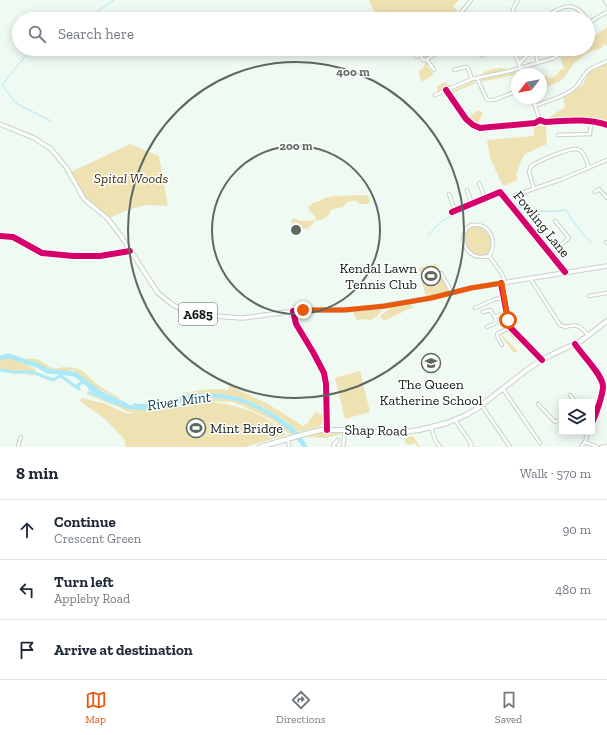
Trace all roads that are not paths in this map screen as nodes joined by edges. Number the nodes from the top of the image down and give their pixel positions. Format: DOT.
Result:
graph roads {
  1 [pos="471,0"];
  2 [pos="518,0"];
  3 [pos="605,0"];
  4 [pos="607,4"];
  5 [pos="462,12"];
  6 [pos="512,12"];
  7 [pos="554,12"];
  8 [pos="582,12"];
  9 [pos="607,12"];
  10 [pos="595,18"];
  11 [pos="421,56"];
  12 [pos="432,56"];
  13 [pos="516,56"];
  14 [pos="526,56"];
  15 [pos="536,56"];
  16 [pos="557,56"];
  17 [pos="427,60"];
  18 [pos="607,61"];
  19 [pos="538,63"];
  20 [pos="519,64"];
  21 [pos="520,68"];
  22 [pos="434,70"];
  23 [pos="454,70"];
  24 [pos="511,72"];
  25 [pos="477,78"];
  26 [pos="472,79"];
  27 [pos="446,90"];
  28 [pos="511,93"];
  29 [pos="435,95"];
  30 [pos="535,106"];
  31 [pos="540,120"];
  32 [pos="591,121"];
  33 [pos="0,124"];
  34 [pos="607,125"];
  35 [pos="558,135"];
  36 [pos="607,160"];
  37 [pos="589,168"];
  38 [pos="479,183"];
  39 [pos="534,189"];
  40 [pos="467,190"];
  41 [pos="595,192"];
  42 [pos="449,194"];
  43 [pos="516,194"];
  44 [pos="606,194"];
  45 [pos="485,198"];
  46 [pos="607,198"];
  47 [pos="472,204"];
  48 [pos="555,221"];
  49 [pos="0,236"];
  50 [pos="130,251"];
  51 [pos="551,253"];
  52 [pos="489,256"];
  53 [pos="607,266"];
  54 [pos="565,272"];
  55 [pos="441,273"];
  56 [pos="530,278"];
  57 [pos="503,282"];
  58 [pos="607,292"];
  59 [pos="452,293"];
  60 [pos="589,296"];
  61 [pos="504,297"];
  62 [pos="475,308"];
  63 [pos="293,311"];
  64 [pos="483,312"];
  65 [pos="506,312"];
  66 [pos="495,317"];
  67 [pos="607,321"];
  68 [pos="510,327"];
  69 [pos="487,328"];
  70 [pos="589,335"];
  71 [pos="575,344"];
  72 [pos="502,345"];
  73 [pos="542,360"];
  74 [pos="503,388"];
  75 [pos="570,396"];
  76 [pos="573,399"];
  77 [pos="538,404"];
  78 [pos="482,406"];
  79 [pos="595,413"];
  80 [pos="454,420"];
  81 [pos="559,421"];
  82 [pos="431,428"];
  83 [pos="327,430"];
  84 [pos="346,430"];
  85 [pos="587,435"];
  86 [pos="21,437"];
  87 [pos="288,439"];
  88 [pos="338,440"];
  89 [pos="584,442"];
  90 [pos="540,443"];
  91 [pos="607,446"];
  92 [pos="18,447"];
  93 [pos="260,447"];
  94 [pos="289,447"];
  95 [pos="334,447"];
  96 [pos="343,447"];
  97 [pos="440,447"];
  98 [pos="470,447"];
  99 [pos="510,447"];
  100 [pos="581,447"];
  101 [pos="597,447"];
  102 [pos="602,447"];
  1 -- 5 [label="street"];
  2 -- 6 [label="street"];
  3 -- 4 [label="street"];
  7 -- 8 [label="street"];
  9 -- 10 [label="street"];
  11 -- 17 [label="street"];
  12 -- 17 [label="street"];
  13 -- 20 [label="street"];
  14 -- 20 [label="street"];
  15 -- 19 [label="street"];
  16 -- 19 [label="street"];
  17 -- 22 [label="street"];
  18 -- 30 [label="street"];
  19 -- 21 [label="street"];
  20 -- 21 [label="street"];
  23 -- 26 [label="street"];
  24 -- 25 [label="street"];
  25 -- 26 [label="street"];
  25 -- 28 [label="street"];
  26 -- 27 [label="street"];
  27 -- 29 [label="street"];
  27 -- 31 [label="street"];
  30 -- 31 [label="street"];
  31 -- 32 [label="street"];
  32 -- 34 [label="street"];
  32 -- 35 [label="street"];
  33 -- 50 [label="main road, A685"];
  36 -- 37 [label="street"];
  37 -- 39 [label="street"];
  37 -- 39 [label="street"];
  38 -- 45 [label="street"];
  39 -- 43 [label="street"];
  40 -- 47 [label="street"];
  41 -- 44 [label="street"];
  42 -- 47 [label="street"];
  44 -- 46 [label="street"];
  45 -- 47 [label="street"];
  45 -- 51 [label="street, Fowling Lane"];
  48 -- 51 [label="street"];
  49 -- 50 [label="street"];
  50 -- 63 [label="main road, A685"];
  51 -- 54 [label="street, Fowling Lane"];
  52 -- 52 [label="street"];
  52 -- 57 [label="street"];
  53 -- 54 [label="main road, A685"];
  54 -- 56 [label="main road, A685"];
  55 -- 59 [label="street"];
  56 -- 57 [label="main road, A685"];
  56 -- 70 [label="street"];
  57 -- 59 [label="main road, A685"];
  57 -- 61 [label="street"];
  58 -- 60 [label="street"];
  59 -- 63 [label="main road, A685"];
  61 -- 62 [label="street"];
  61 -- 65 [label="street"];
  63 -- 83 [label="main road"];
  64 -- 66 [label="street"];
  65 -- 66 [label="street"];
  65 -- 68 [label="street"];
  66 -- 69 [label="street"];
  67 -- 70 [label="highway, Shap Road"];
  68 -- 72 [label="street"];
  68 -- 73 [label="street"];
  70 -- 71 [label="highway, Shap Road"];
  71 -- 73 [label="highway, Shap Road"];
  71 -- 79 [label="street"];
  73 -- 74 [label="highway, Shap Road"];
  74 -- 78 [label="highway, Shap Road"];
  74 -- 90 [label="street"];
  75 -- 76 [label="street"];
  77 -- 81 [label="street"];
  78 -- 80 [label="highway, Shap Road"];
  78 -- 99 [label="street"];
  80 -- 82 [label="highway, Shap Road"];
  80 -- 98 [label="street"];
  82 -- 84 [label="highway, Shap Road"];
  82 -- 97 [label="street"];
  83 -- 84 [label="highway, Shap Road"];
  83 -- 87 [label="highway, Shap Road"];
  84 -- 96 [label="street"];
  85 -- 89 [label="street"];
  86 -- 92 [label="street"];
  87 -- 93 [label="highway, Shap Road"];
  87 -- 94 [label="street"];
  88 -- 95 [label="street"];
  89 -- 100 [label="street"];
  89 -- 101 [label="street"];
  91 -- 102 [label="street"];
}
